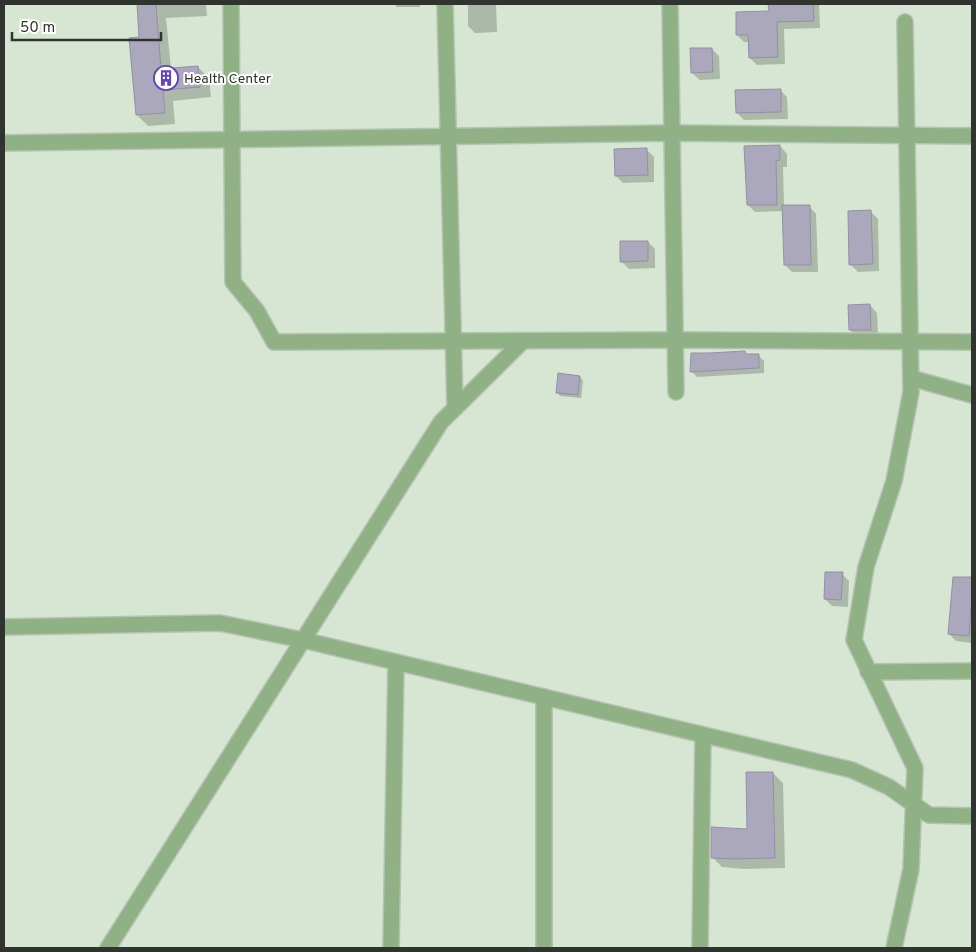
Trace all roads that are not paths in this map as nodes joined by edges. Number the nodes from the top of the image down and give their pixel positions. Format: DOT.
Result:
graph roads {
  1 [pos="231,4"];
  2 [pos="445,4"];
  3 [pos="670,4"];
  4 [pos="905,22"];
  5 [pos="672,134"];
  6 [pos="907,136"];
  7 [pos="972,136"];
  8 [pos="448,137"];
  9 [pos="231,140"];
  10 [pos="4,143"];
  11 [pos="676,340"];
  12 [pos="453,341"];
  13 [pos="523,341"];
  14 [pos="910,342"];
  15 [pos="972,342"];
  16 [pos="911,378"];
  17 [pos="676,392"];
  18 [pos="972,395"];
  19 [pos="454,408"];
  20 [pos="4,627"];
  21 [pos="303,640"];
  22 [pos="396,662"];
  23 [pos="972,671"];
  24 [pos="868,672"];
  25 [pos="544,697"];
  26 [pos="703,735"];
  27 [pos="913,804"];
  28 [pos="972,816"];
  29 [pos="108,948"];
  30 [pos="391,948"];
  31 [pos="544,948"];
  32 [pos="700,948"];
  33 [pos="894,948"];
  1 -- 9 [label="street"];
  2 -- 8 [label="street"];
  3 -- 5 [label="street"];
  4 -- 6 [label="street"];
  5 -- 6 [label="street"];
  5 -- 8 [label="street"];
  5 -- 11 [label="street"];
  6 -- 7 [label="street"];
  6 -- 14 [label="street"];
  8 -- 9 [label="street"];
  8 -- 12 [label="street"];
  9 -- 10 [label="street"];
  9 -- 12 [label="street"];
  11 -- 13 [label="street"];
  11 -- 14 [label="street"];
  11 -- 17 [label="street"];
  12 -- 13 [label="street"];
  12 -- 19 [label="street"];
  13 -- 19 [label="street"];
  14 -- 15 [label="street"];
  14 -- 16 [label="street"];
  16 -- 18 [label="street"];
  16 -- 24 [label="street"];
  19 -- 21 [label="street"];
  20 -- 21 [label="street"];
  21 -- 22 [label="street"];
  21 -- 29 [label="street"];
  22 -- 25 [label="street"];
  22 -- 30 [label="street"];
  23 -- 24 [label="street"];
  24 -- 27 [label="street"];
  25 -- 26 [label="street"];
  25 -- 31 [label="street"];
  26 -- 27 [label="street"];
  26 -- 32 [label="street"];
  27 -- 28 [label="street"];
  27 -- 33 [label="street"];
}
